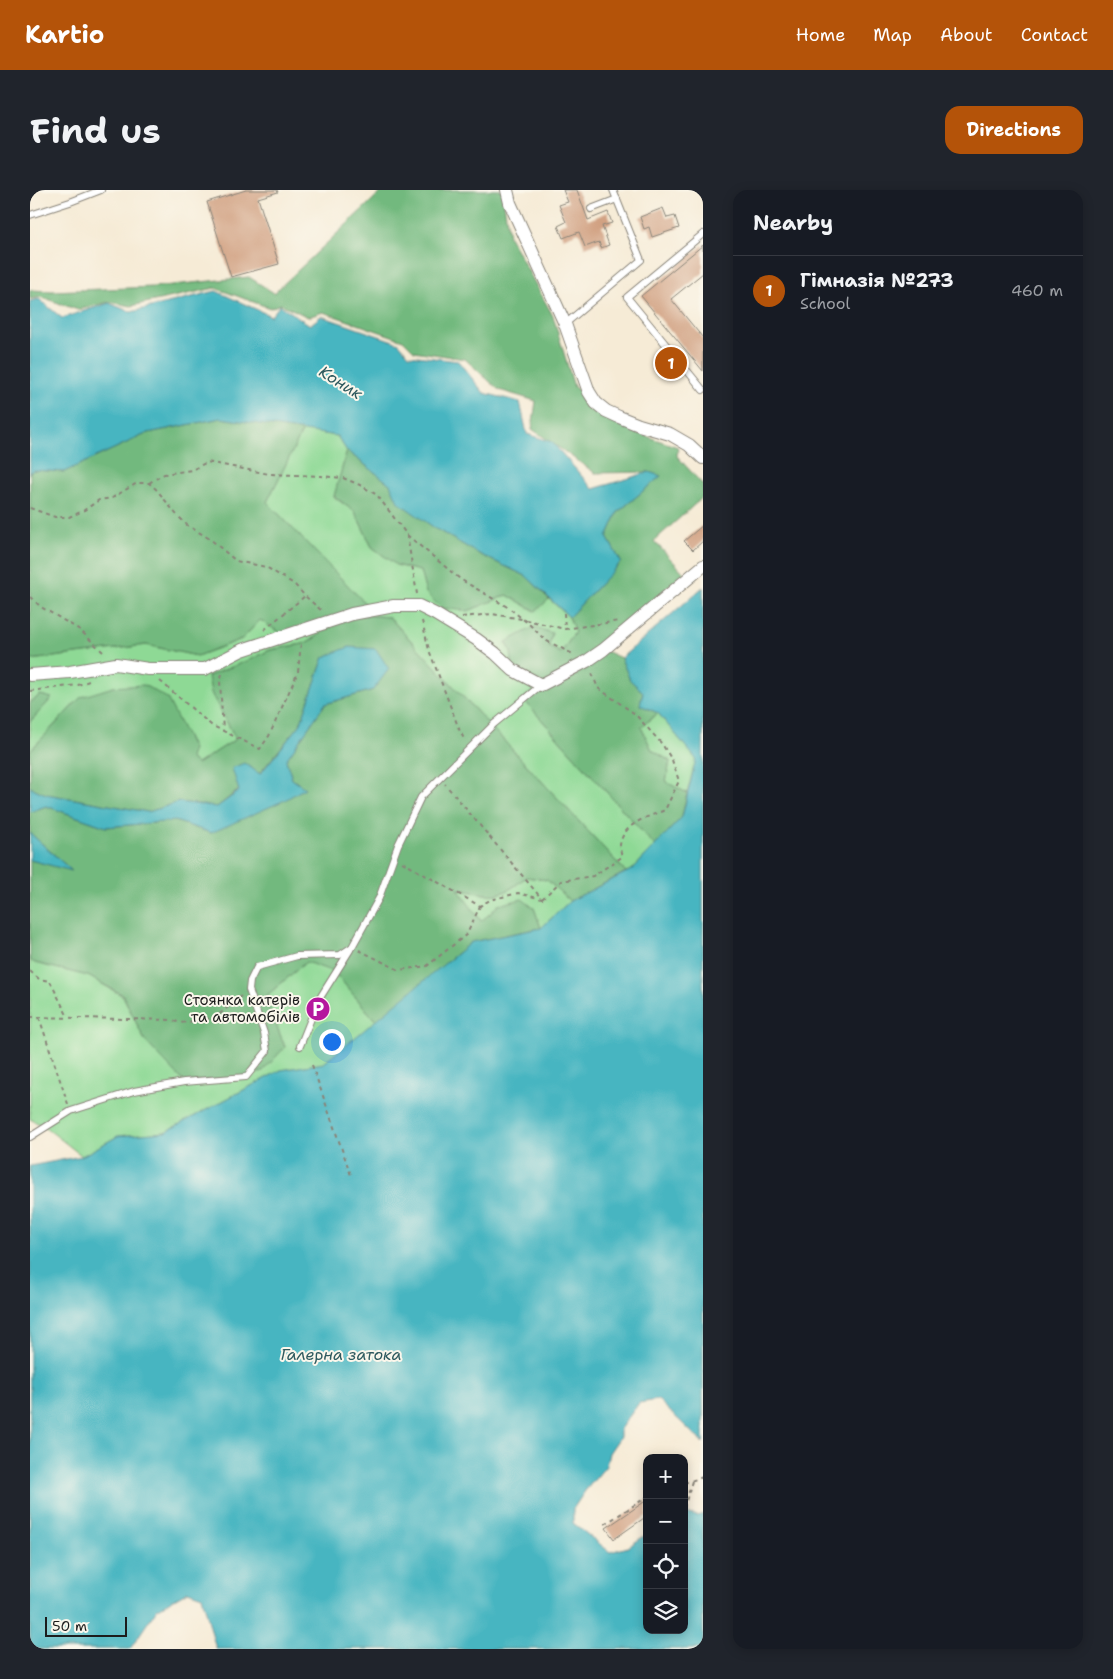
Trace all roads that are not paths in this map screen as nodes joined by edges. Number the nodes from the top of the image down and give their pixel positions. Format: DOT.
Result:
graph roads {
  1 [pos="101,190"];
  2 [pos="507,190"];
  3 [pos="613,190"];
  4 [pos="617,199"];
  5 [pos="591,209"];
  6 [pos="30,215"];
  7 [pos="703,234"];
  8 [pos="565,324"];
  9 [pos="703,390"];
  10 [pos="703,458"];
  11 [pos="703,566"];
  12 [pos="30,675"];
  13 [pos="541,685"];
  14 [pos="352,947"];
  15 [pos="300,1046"];
  16 [pos="30,1137"];
  1 -- 6 [label="lane"];
  2 -- 8 [label="street"];
  3 -- 4 [label="lane"];
  4 -- 5 [label="lane"];
  4 -- 8 [label="lane"];
  7 -- 9 [label="lane"];
  8 -- 10 [label="street"];
  11 -- 13 [label="street"];
  12 -- 13 [label="street"];
  13 -- 14 [label="lane"];
  14 -- 15 [label="lane"];
  14 -- 16 [label="lane"];
}
